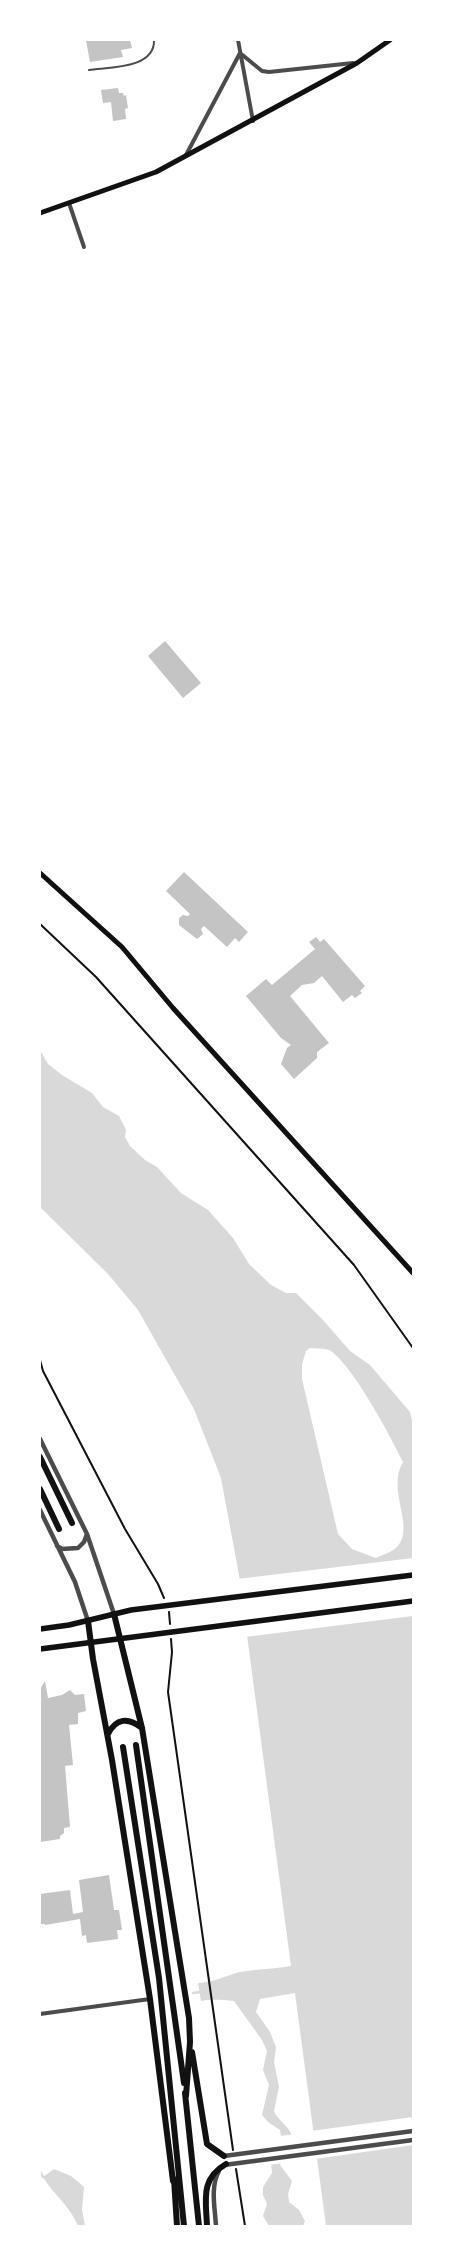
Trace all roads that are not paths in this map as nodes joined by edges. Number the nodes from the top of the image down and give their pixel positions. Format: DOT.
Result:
graph roads {
  1 [pos="154,40"];
  2 [pos="238,40"];
  3 [pos="390,40"];
  4 [pos="240,53"];
  5 [pos="357,63"];
  6 [pos="89,70"];
  7 [pos="253,121"];
  8 [pos="185,158"];
  9 [pos="69,203"];
  10 [pos="40,213"];
  11 [pos="84,247"];
  12 [pos="40,873"];
  13 [pos="413,1273"];
  14 [pos="40,1439"];
  15 [pos="40,1457"];
  16 [pos="40,1489"];
  17 [pos="40,1510"];
  18 [pos="72,1523"];
  19 [pos="59,1529"];
  20 [pos="87,1534"];
  21 [pos="57,1546"];
  22 [pos="413,1575"];
  23 [pos="413,1601"];
  24 [pos="114,1614"];
  25 [pos="88,1621"];
  26 [pos="40,1629"];
  27 [pos="121,1640"];
  28 [pos="92,1642"];
  29 [pos="40,1650"];
  30 [pos="142,1728"];
  31 [pos="108,1734"];
  32 [pos="136,1744"];
  33 [pos="123,1747"];
  34 [pos="150,1999"];
  35 [pos="40,2014"];
  36 [pos="190,2042"];
  37 [pos="186,2096"];
  38 [pos="413,2131"];
  39 [pos="413,2140"];
  40 [pos="177,2143"];
  41 [pos="224,2156"];
  42 [pos="226,2164"];
  43 [pos="174,2181"];
  44 [pos="176,2224"];
  45 [pos="184,2226"];
  46 [pos="199,2226"];
  47 [pos="207,2226"];
  48 [pos="216,2226"];
  1 -- 6 [label="lane"];
  2 -- 4 [label="street"];
  3 -- 5 [label="main road"];
  4 -- 5 [label="street"];
  4 -- 7 [label="street"];
  4 -- 8 [label="street"];
  5 -- 7 [label="main road"];
  7 -- 8 [label="main road"];
  8 -- 9 [label="main road"];
  9 -- 10 [label="main road"];
  9 -- 11 [label="street"];
  12 -- 13 [label="main road"];
  14 -- 20 [label="street"];
  15 -- 18 [label="highway"];
  16 -- 19 [label="highway"];
  17 -- 21 [label="street"];
  20 -- 21 [label="street"];
  20 -- 24 [label="street"];
  21 -- 25 [label="street"];
  22 -- 24 [label="main road"];
  23 -- 27 [label="main road"];
  24 -- 25 [label="main road"];
  24 -- 27 [label="highway"];
  25 -- 26 [label="main road"];
  25 -- 28 [label="highway"];
  27 -- 28 [label="main road"];
  27 -- 30 [label="highway"];
  28 -- 29 [label="main road"];
  28 -- 31 [label="highway"];
  30 -- 31 [label="highway"];
  30 -- 36 [label="highway"];
  31 -- 34 [label="highway"];
  32 -- 37 [label="highway"];
  33 -- 40 [label="highway"];
  34 -- 35 [label="street"];
  34 -- 43 [label="highway"];
  36 -- 37 [label="highway"];
  36 -- 41 [label="highway"];
  37 -- 46 [label="highway"];
  38 -- 41 [label="street"];
  39 -- 42 [label="street"];
  40 -- 43 [label="highway"];
  40 -- 45 [label="highway"];
  42 -- 47 [label="highway"];
  42 -- 48 [label="street"];
  43 -- 44 [label="highway"];
}
